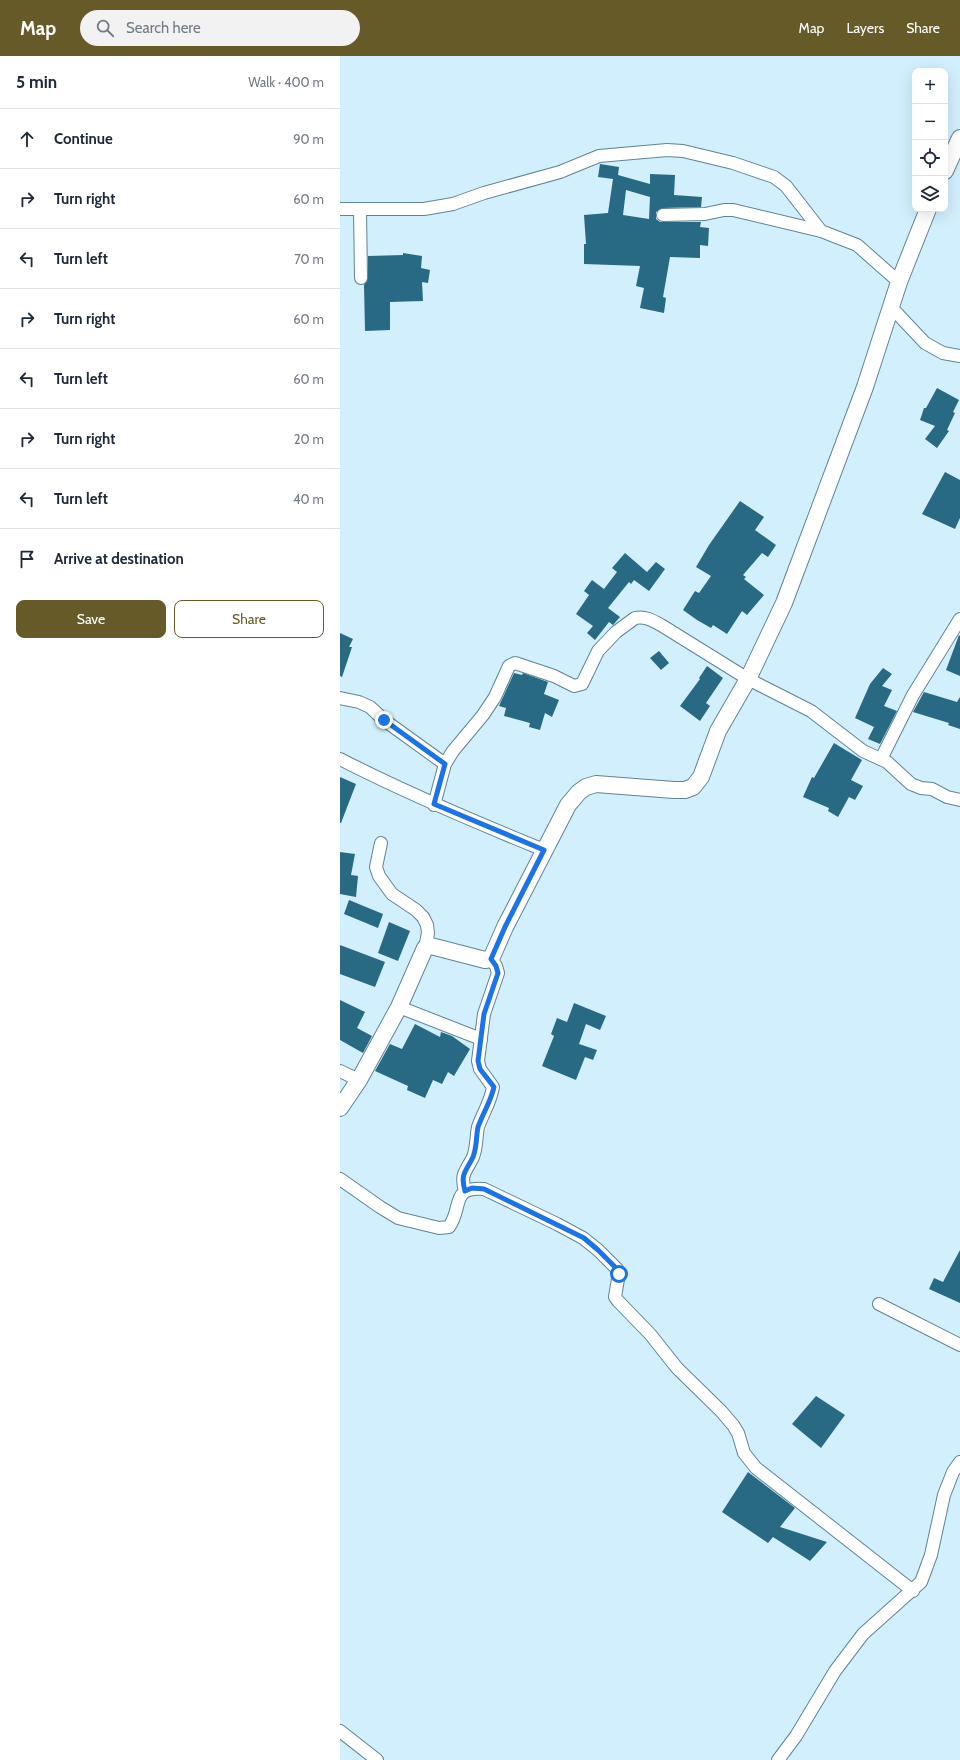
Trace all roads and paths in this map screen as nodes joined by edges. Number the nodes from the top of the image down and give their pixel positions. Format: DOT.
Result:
graph roads {
  1 [pos="960,138"];
  2 [pos="948,164"];
  3 [pos="340,209"];
  4 [pos="360,209"];
  5 [pos="927,212"];
  6 [pos="663,215"];
  7 [pos="821,231"];
  8 [pos="361,278"];
  9 [pos="898,282"];
  10 [pos="891,307"];
  11 [pos="960,356"];
  12 [pos="960,619"];
  13 [pos="748,679"];
  14 [pos="340,698"];
  15 [pos="340,759"];
  16 [pos="881,759"];
  17 [pos="445,764"];
  18 [pos="960,800"];
  19 [pos="434,804"];
  20 [pos="381,843"];
  21 [pos="544,850"];
  22 [pos="425,948"];
  23 [pos="491,959"];
  24 [pos="399,1007"];
  25 [pos="481,1040"];
  26 [pos="340,1071"];
  27 [pos="359,1080"];
  28 [pos="340,1108"];
  29 [pos="340,1179"];
  30 [pos="465,1191"];
  31 [pos="879,1304"];
  32 [pos="960,1345"];
  33 [pos="960,1462"];
  34 [pos="912,1591"];
  35 [pos="340,1731"];
  36 [pos="378,1760"];
  37 [pos="778,1760"];
  1 -- 2 [label="street"];
  3 -- 4 [label="street"];
  4 -- 7 [label="street"];
  4 -- 8 [label="street"];
  5 -- 9 [label="street"];
  6 -- 7 [label="street"];
  7 -- 9 [label="street"];
  9 -- 10 [label="street"];
  10 -- 11 [label="street"];
  10 -- 13 [label="street"];
  12 -- 16 [label="street"];
  13 -- 16 [label="street"];
  13 -- 17 [label="street"];
  13 -- 21 [label="street"];
  14 -- 17 [label="street"];
  15 -- 19 [label="street"];
  16 -- 18 [label="street"];
  17 -- 19 [label="street"];
  19 -- 21 [label="street"];
  20 -- 22 [label="street"];
  21 -- 23 [label="street"];
  22 -- 23 [label="street"];
  22 -- 24 [label="street"];
  23 -- 25 [label="street"];
  24 -- 25 [label="street"];
  24 -- 27 [label="street"];
  25 -- 30 [label="street"];
  26 -- 27 [label="street"];
  27 -- 28 [label="street"];
  29 -- 30 [label="street"];
  30 -- 34 [label="street"];
  31 -- 32 [label="street"];
  33 -- 34 [label="street"];
  34 -- 37 [label="street"];
  35 -- 36 [label="street"];
}
